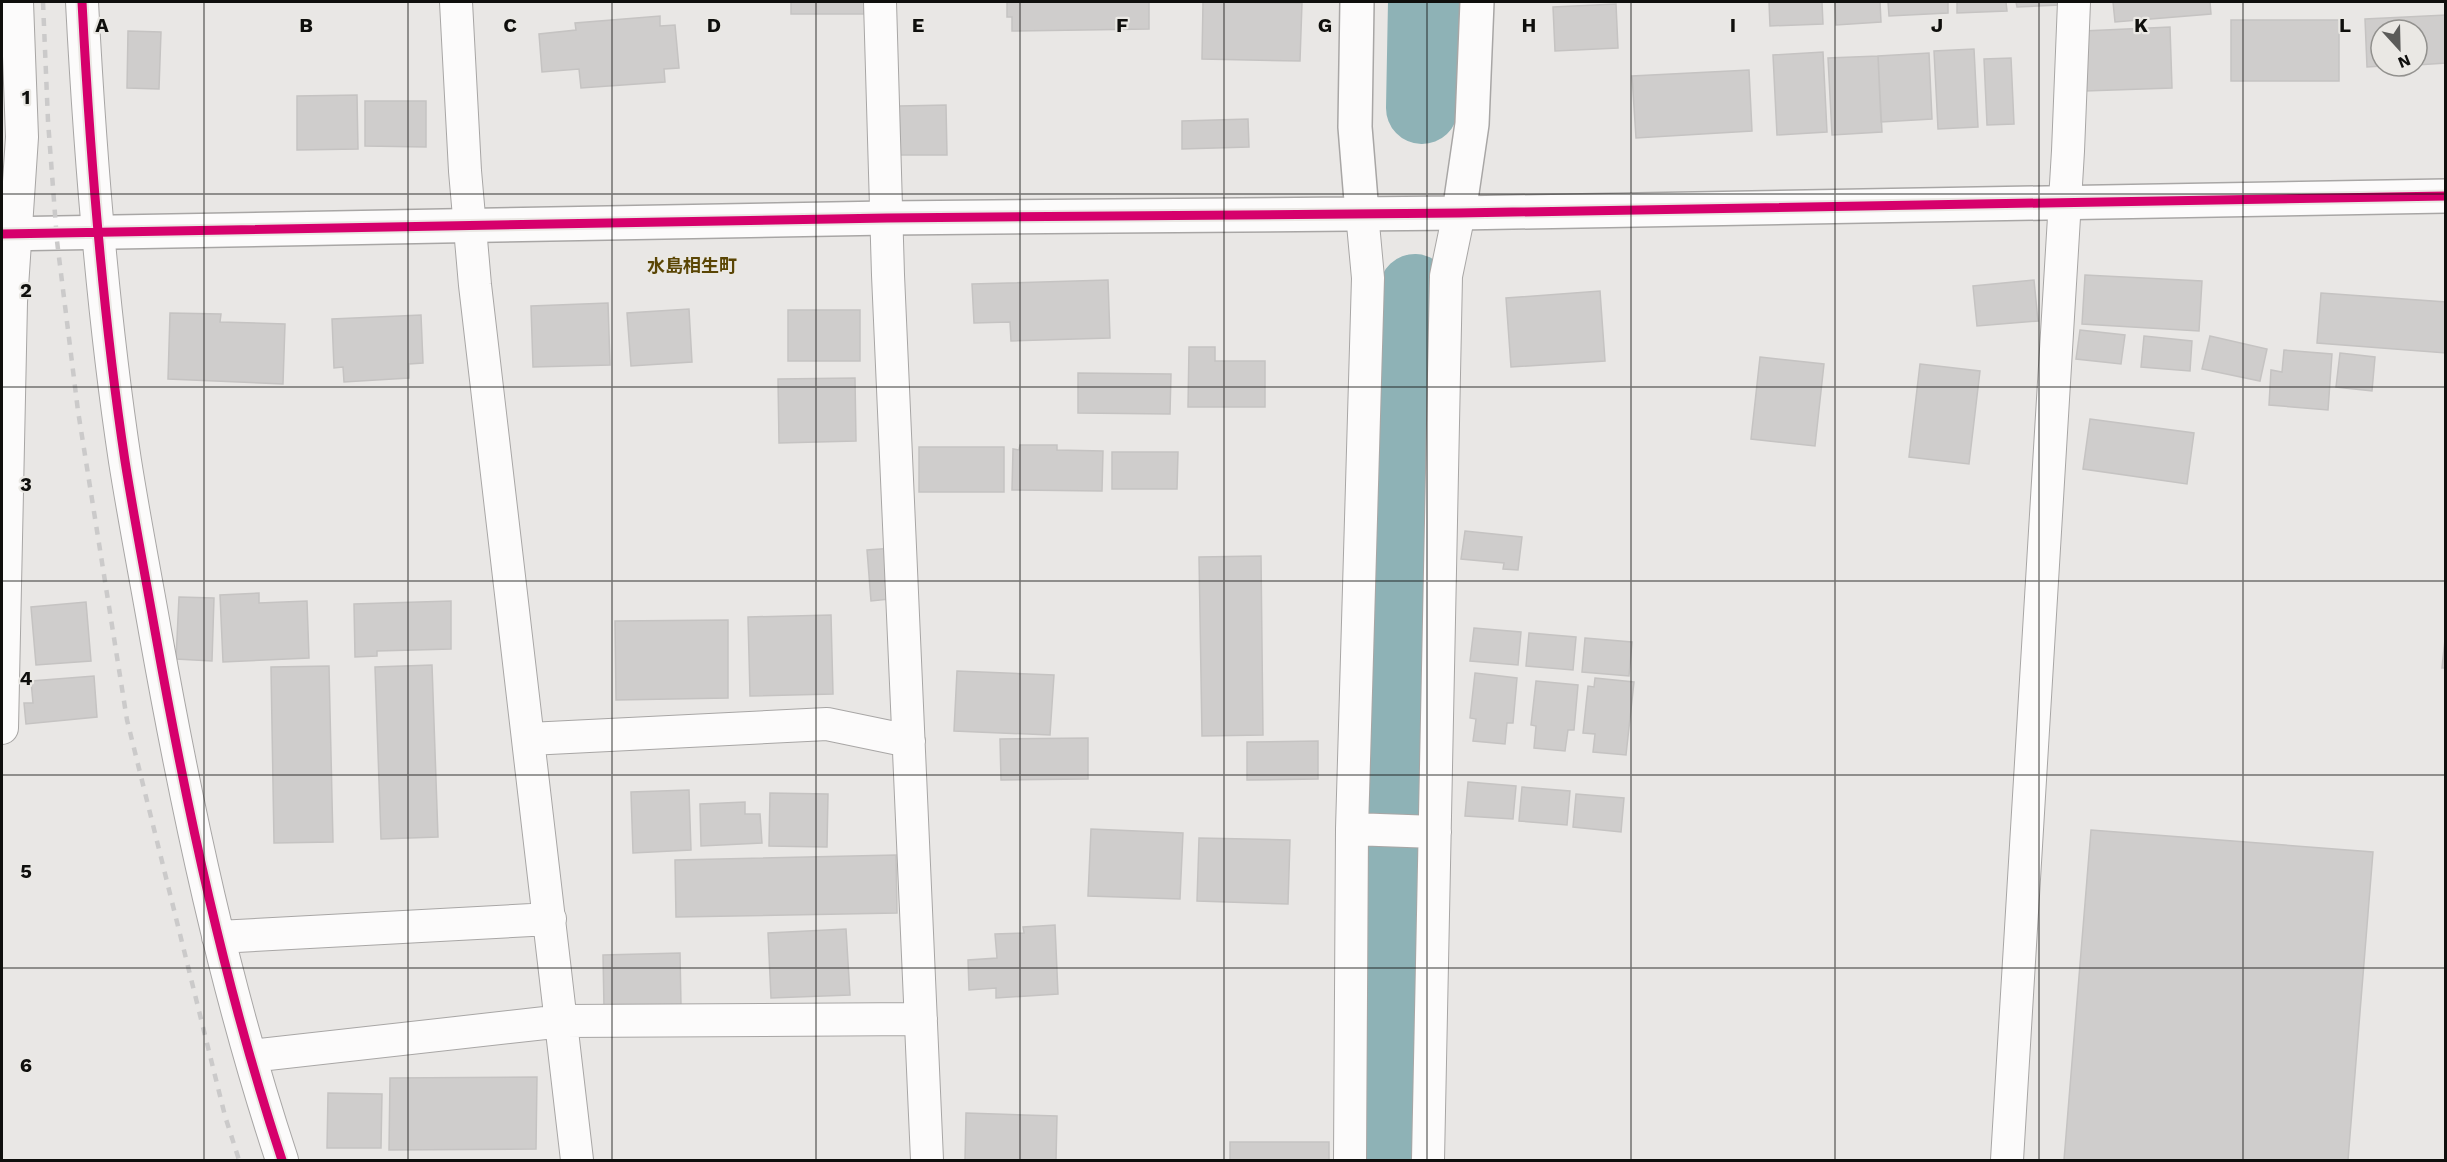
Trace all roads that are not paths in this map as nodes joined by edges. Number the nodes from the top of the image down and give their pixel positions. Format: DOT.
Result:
graph roads {
  1 [pos="17,2"];
  2 [pos="82,2"];
  3 [pos="456,2"];
  4 [pos="880,2"];
  5 [pos="1357,2"];
  6 [pos="1477,2"];
  7 [pos="2074,2"];
  8 [pos="2445,196"];
  9 [pos="2065,203"];
  10 [pos="1362,213"];
  11 [pos="1460,213"];
  12 [pos="887,218"];
  13 [pos="469,225"];
  14 [pos="98,233"];
  15 [pos="8,234"];
  16 [pos="2,728"];
  17 [pos="529,739"];
  18 [pos="909,741"];
  19 [pos="1359,829"];
  20 [pos="1435,832"];
  21 [pos="550,919"];
  22 [pos="218,937"];
  23 [pos="921,1019"];
  24 [pos="562,1021"];
  25 [pos="251,1056"];
  26 [pos="282,1161"];
  27 [pos="577,1161"];
  28 [pos="927,1161"];
  29 [pos="1350,1161"];
  30 [pos="1428,1161"];
  31 [pos="2007,1161"];
  1 -- 15 [label="street"];
  2 -- 14 [label="street"];
  3 -- 13 [label="street"];
  4 -- 12 [label="street"];
  5 -- 10 [label="street"];
  6 -- 11 [label="street"];
  7 -- 9 [label="street"];
  8 -- 9 [label="street"];
  9 -- 11 [label="street"];
  9 -- 31 [label="street"];
  10 -- 11 [label="street"];
  10 -- 12 [label="street"];
  10 -- 19 [label="street"];
  11 -- 20 [label="street"];
  12 -- 13 [label="street"];
  12 -- 18 [label="street"];
  13 -- 14 [label="street"];
  13 -- 17 [label="street"];
  14 -- 15 [label="street"];
  14 -- 22 [label="street"];
  15 -- 16 [label="street"];
  17 -- 18 [label="street"];
  17 -- 21 [label="street"];
  18 -- 23 [label="street"];
  19 -- 20 [label="street"];
  19 -- 29 [label="street"];
  20 -- 30 [label="street"];
  21 -- 22 [label="street"];
  21 -- 24 [label="street"];
  22 -- 25 [label="street"];
  23 -- 24 [label="street"];
  23 -- 28 [label="street"];
  24 -- 25 [label="street"];
  24 -- 27 [label="street"];
  25 -- 26 [label="street"];
}
